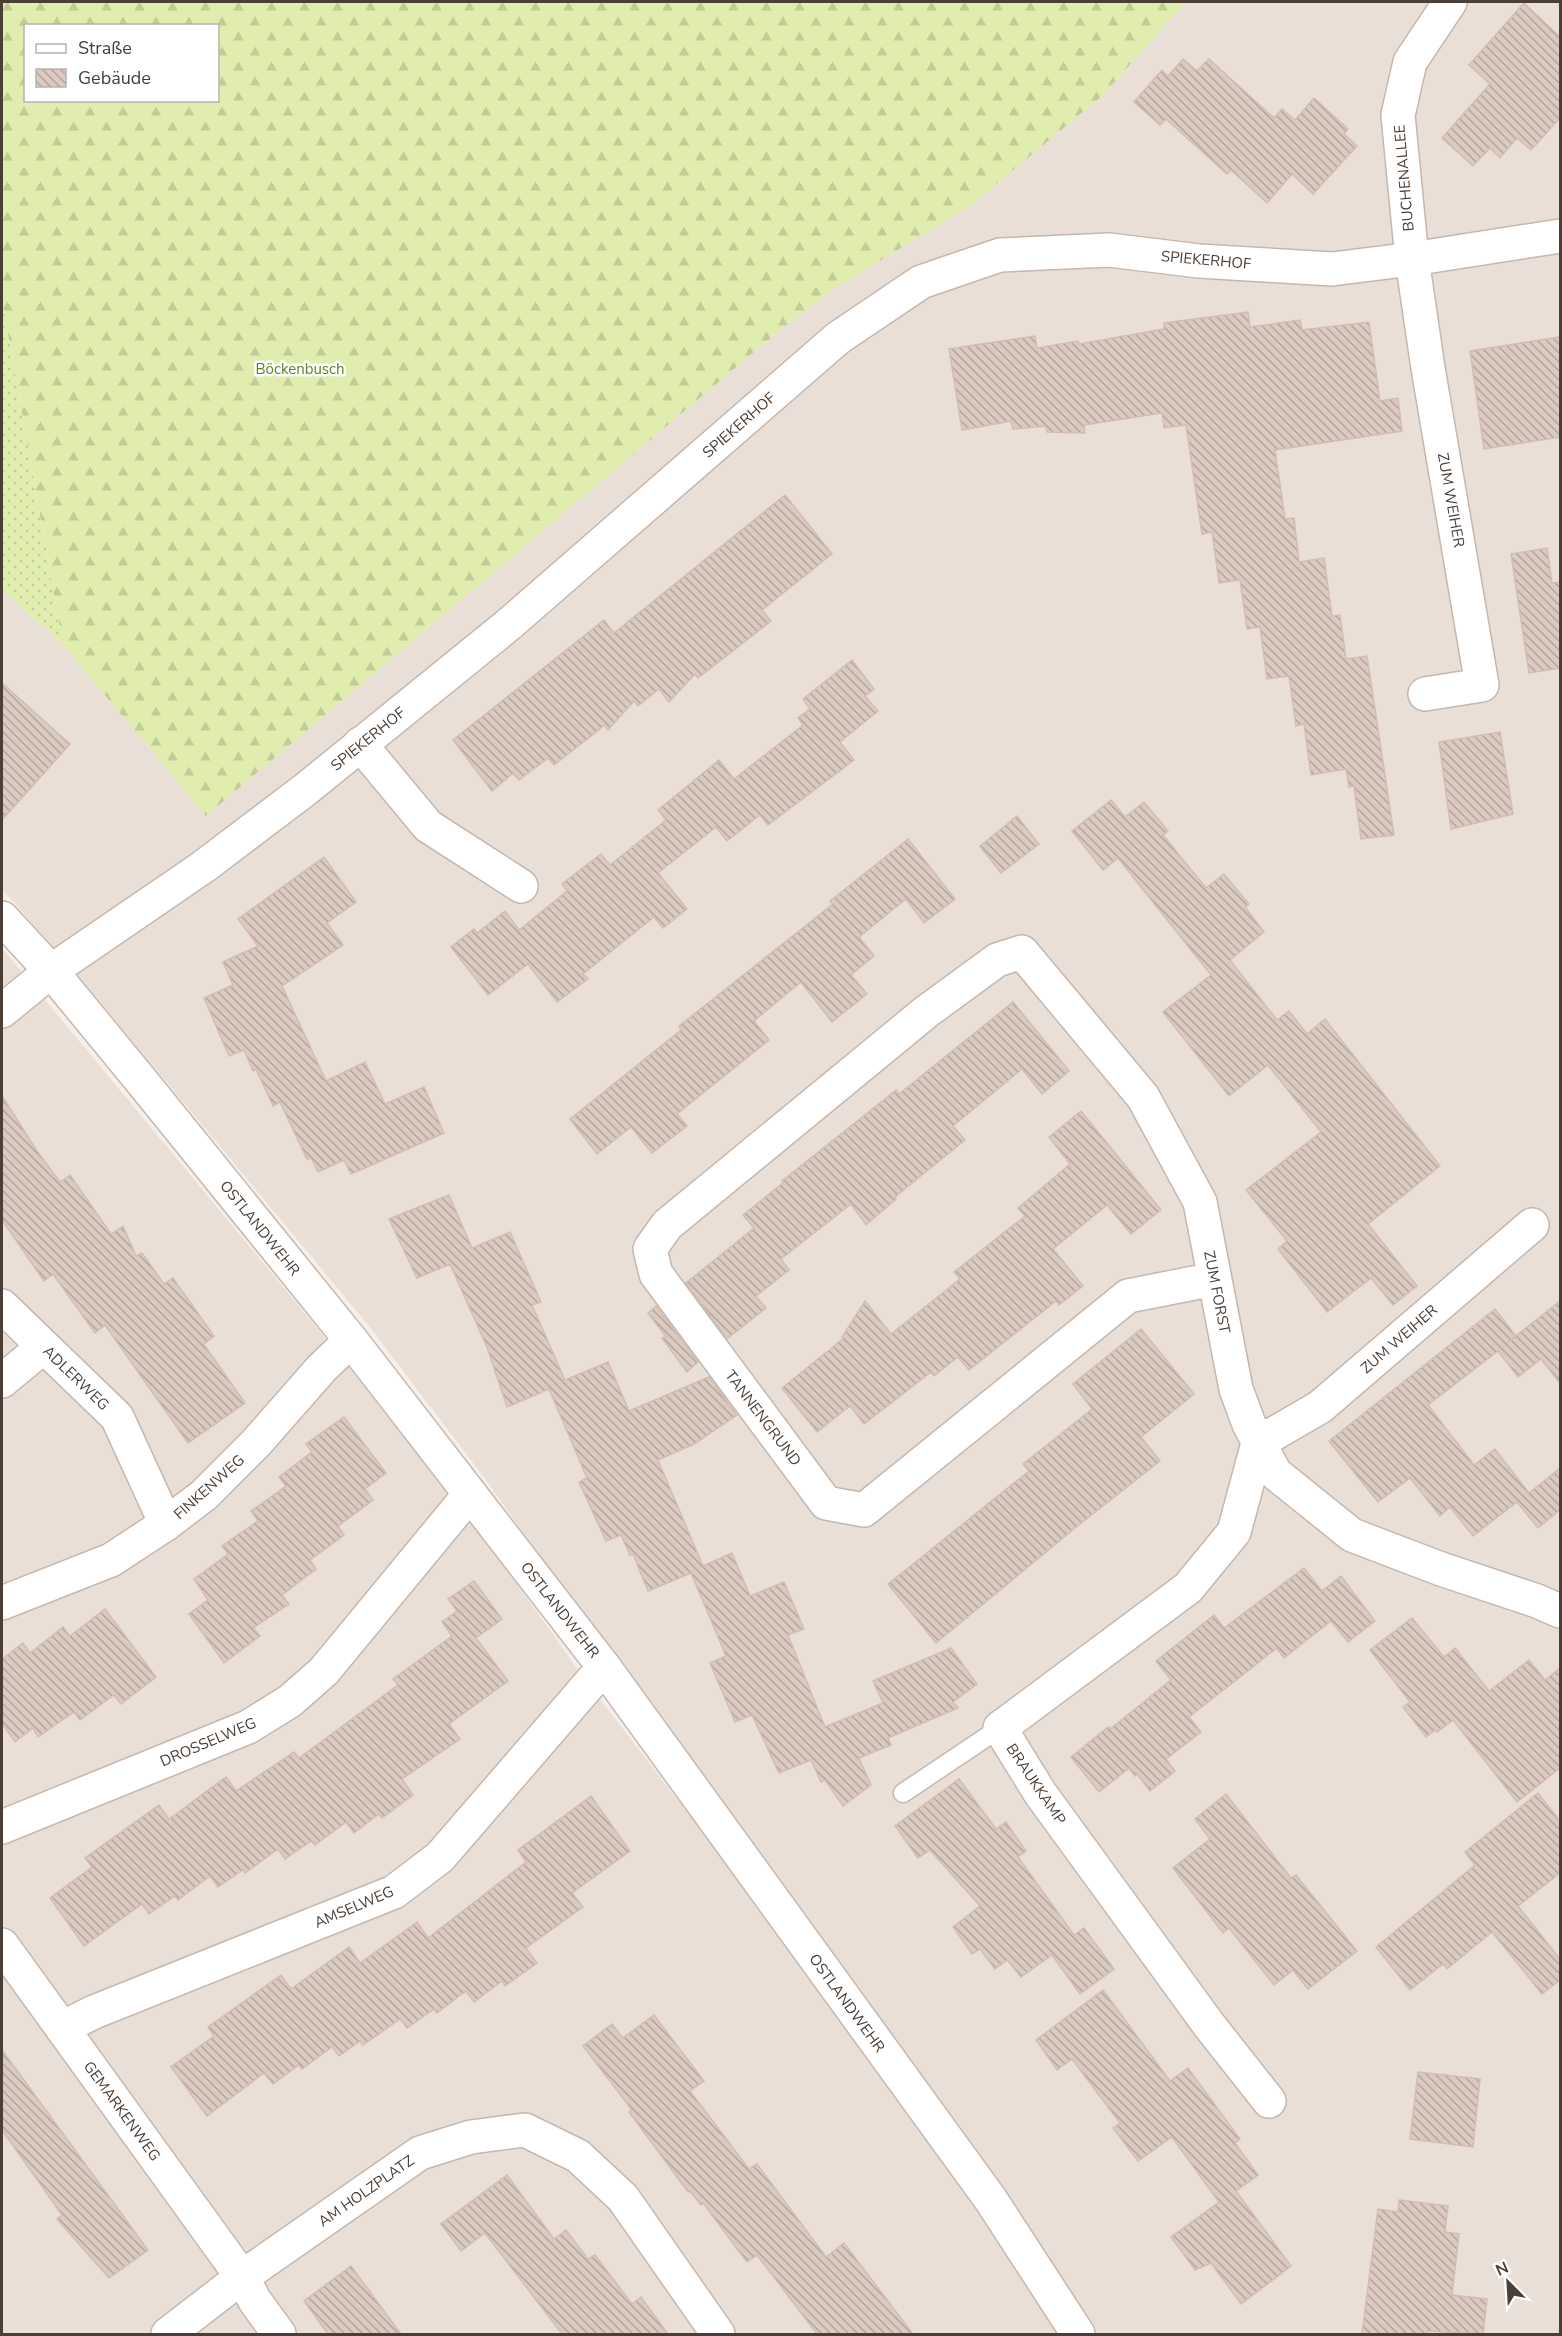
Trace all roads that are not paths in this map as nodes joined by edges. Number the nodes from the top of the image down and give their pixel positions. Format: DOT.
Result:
graph roads {
  1 [pos="1450,2"];
  2 [pos="1560,236"];
  3 [pos="1412,259"];
  4 [pos="1425,694"];
  5 [pos="360,744"];
  6 [pos="521,886"];
  7 [pos="2,918"];
  8 [pos="51,971"];
  9 [pos="2,1011"];
  10 [pos="926,1012"];
  11 [pos="1532,1225"];
  12 [pos="1214,1278"];
  13 [pos="2,1306"];
  14 [pos="351,1340"];
  15 [pos="43,1347"];
  16 [pos="2,1381"];
  17 [pos="1258,1443"];
  18 [pos="470,1494"];
  19 [pos="166,1524"];
  20 [pos="2,1603"];
  21 [pos="1560,1611"];
  22 [pos="604,1667"];
  23 [pos="1000,1728"];
  24 [pos="903,1793"];
  25 [pos="2,1827"];
  26 [pos="2,1945"];
  27 [pos="63,2028"];
  28 [pos="1269,2101"];
  29 [pos="242,2277"];
  30 [pos="168,2334"];
  31 [pos="279,2334"];
  32 [pos="718,2334"];
  33 [pos="1078,2334"];
  1 -- 3 [label="street, BUCHENALLEE"];
  2 -- 3 [label="street, SPIEKERHOF"];
  3 -- 4 [label="street, ZUM WEIHER"];
  3 -- 5 [label="street, SPIEKERHOF"];
  5 -- 6 [label="street"];
  5 -- 8 [label="street, SPIEKERHOF"];
  7 -- 8 [label="street, OSTLANDWEHR"];
  8 -- 9 [label="street, SPIEKERHOF"];
  8 -- 14 [label="street, OSTLANDWEHR"];
  10 -- 12 [label="street, ZUM FORST"];
  10 -- 12 [label="street, TANNENGRUND"];
  11 -- 17 [label="street, ZUM WEIHER"];
  12 -- 17 [label="street, ZUM FORST"];
  13 -- 15 [label="street, ADLERWEG"];
  14 -- 18 [label="street, OSTLANDWEHR"];
  14 -- 19 [label="street, FINKENWEG"];
  15 -- 16 [label="street"];
  15 -- 19 [label="street, ADLERWEG"];
  17 -- 21 [label="street, ZUM FORST"];
  17 -- 23 [label="street, BRAUKKAMP"];
  18 -- 22 [label="street, OSTLANDWEHR"];
  18 -- 25 [label="street, DROSSELWEG"];
  19 -- 20 [label="street, FINKENWEG"];
  22 -- 27 [label="street, AMSELWEG"];
  22 -- 33 [label="street, OSTLANDWEHR"];
  23 -- 24 [label="lane"];
  23 -- 28 [label="street, BRAUKKAMP"];
  26 -- 27 [label="street, GEMARKENWEG"];
  27 -- 29 [label="street, GEMARKENWEG"];
  29 -- 30 [label="street, AM HOLZPLATZ"];
  29 -- 31 [label="street, GEMARKENWEG"];
  29 -- 32 [label="street, AM HOLZPLATZ"];
}
